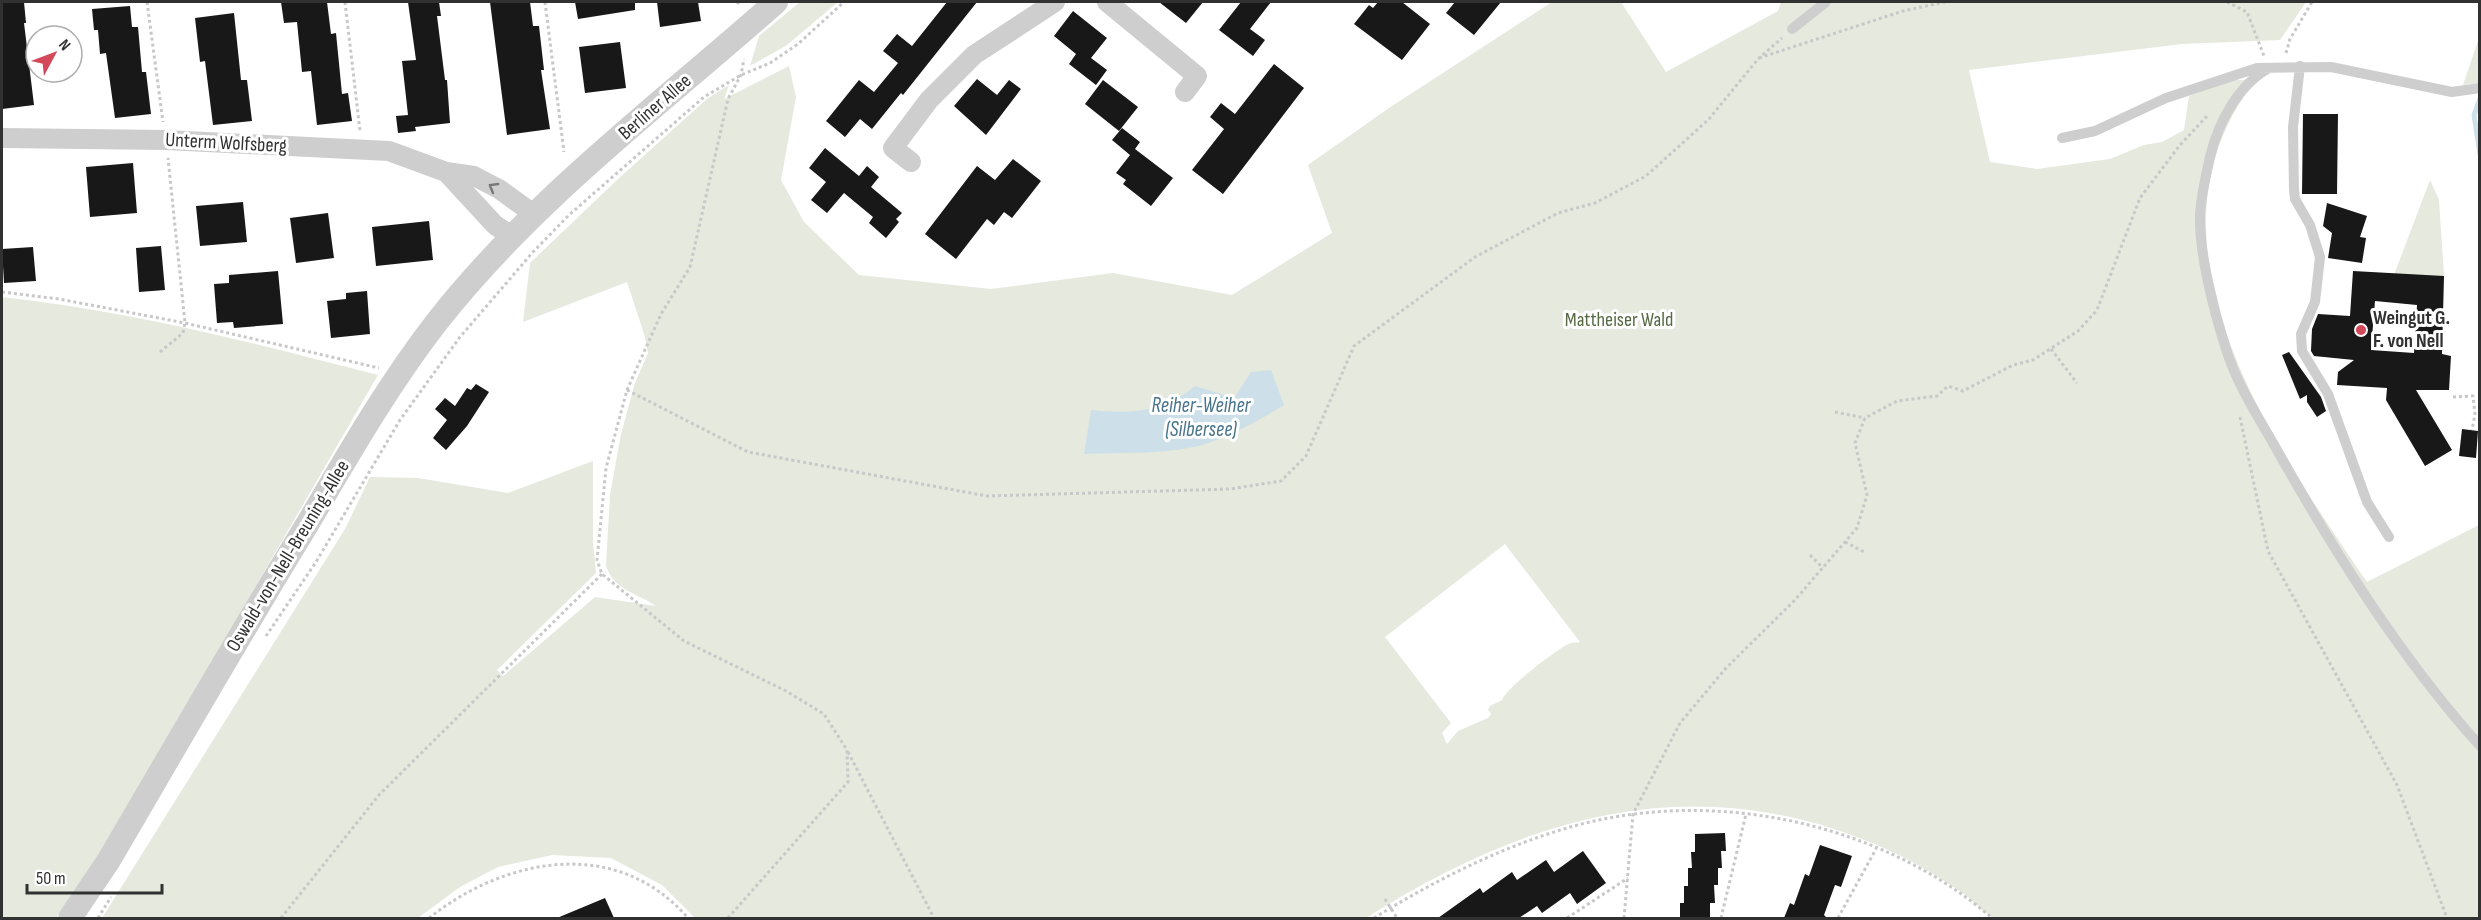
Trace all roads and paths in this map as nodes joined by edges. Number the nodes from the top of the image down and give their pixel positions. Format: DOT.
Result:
graph roads {
  1 [pos="147,2"];
  2 [pos="345,2"];
  3 [pos="545,2"];
  4 [pos="776,2"];
  5 [pos="844,2"];
  6 [pos="1055,2"];
  7 [pos="1107,2"];
  8 [pos="1826,2"];
  9 [pos="1945,2"];
  10 [pos="2227,2"];
  11 [pos="2312,2"];
  12 [pos="1792,29"];
  13 [pos="740,33"];
  14 [pos="1758,59"];
  15 [pos="2300,66"];
  16 [pos="2269,68"];
  17 [pos="741,75"];
  18 [pos="2480,88"];
  19 [pos="1185,92"];
  20 [pos="2210,112"];
  21 [pos="2,138"];
  22 [pos="2062,138"];
  23 [pos="166,140"];
  24 [pos="362,148"];
  25 [pos="564,152"];
  26 [pos="911,162"];
  27 [pos="446,172"];
  28 [pos="535,215"];
  29 [pos="512,236"];
  30 [pos="2,292"];
  31 [pos="185,323"];
  32 [pos="2050,349"];
  33 [pos="160,352"];
  34 [pos="398,376"];
  35 [pos="2077,383"];
  36 [pos="627,390"];
  37 [pos="2453,397"];
  38 [pos="2238,406"];
  39 [pos="1834,412"];
  40 [pos="1865,418"];
  41 [pos="2472,430"];
  42 [pos="2389,537"];
  43 [pos="1845,542"];
  44 [pos="1864,552"];
  45 [pos="1810,555"];
  46 [pos="1823,568"];
  47 [pos="602,574"];
  48 [pos="264,640"];
  49 [pos="2480,746"];
  50 [pos="847,750"];
  51 [pos="1633,814"];
  52 [pos="1746,814"];
  53 [pos="1876,849"];
  54 [pos="1628,878"];
  55 [pos="113,894"];
  56 [pos="1385,899"];
  57 [pos="1390,909"];
  58 [pos="70,918"];
  59 [pos="98,918"];
  60 [pos="281,918"];
  61 [pos="429,918"];
  62 [pos="688,918"];
  63 [pos="729,918"];
  64 [pos="934,918"];
  65 [pos="1374,918"];
  66 [pos="1397,918"];
  67 [pos="1568,918"];
  68 [pos="1624,918"];
  69 [pos="1722,918"];
  70 [pos="1838,918"];
  71 [pos="1992,918"];
  72 [pos="2447,918"];
  1 -- 23 [label="path"];
  2 -- 24 [label="path"];
  3 -- 25 [label="path"];
  4 -- 13 [label="street, Berliner Allee"];
  5 -- 17 [label="path"];
  6 -- 26 [label="street"];
  7 -- 19 [label="street"];
  8 -- 12 [label="lane"];
  9 -- 14 [label="path"];
  10 -- 16 [label="path"];
  11 -- 16 [label="path"];
  12 -- 14 [label="path"];
  13 -- 17 [label="path"];
  13 -- 28 [label="street, Berliner Allee"];
  14 -- 36 [label="path"];
  15 -- 16 [label="lane"];
  15 -- 18 [label="lane"];
  15 -- 42 [label="lane"];
  16 -- 22 [label="lane"];
  16 -- 49 [label="lane"];
  17 -- 36 [label="path"];
  17 -- 48 [label="path"];
  20 -- 32 [label="path"];
  21 -- 23 [label="street, Unterm Wolfsberg"];
  23 -- 24 [label="street, Unterm Wolfsberg"];
  23 -- 31 [label="path"];
  24 -- 27 [label="street, Unterm Wolfsberg"];
  28 -- 27 [label="street, Unterm Wolfsberg, one-way"];
  27 -- 29 [label="street, Unterm Wolfsberg"];
  28 -- 29 [label="street, Oswald-von-Nell-Breuning-Allee"];
  29 -- 34 [label="street, Oswald-von-Nell-Breuning-Allee"];
  30 -- 31 [label="path"];
  31 -- 33 [label="path"];
  31 -- 34 [label="path"];
  32 -- 35 [label="path"];
  32 -- 40 [label="path"];
  34 -- 58 [label="street, Oswald-von-Nell-Breuning-Allee"];
  36 -- 47 [label="path"];
  37 -- 41 [label="path"];
  38 -- 72 [label="path"];
  39 -- 40 [label="path"];
  40 -- 43 [label="path"];
  43 -- 44 [label="path"];
  43 -- 46 [label="path"];
  45 -- 46 [label="path"];
  46 -- 51 [label="path"];
  47 -- 50 [label="path"];
  47 -- 60 [label="path"];
  50 -- 63 [label="path"];
  50 -- 64 [label="path"];
  51 -- 52 [label="path"];
  51 -- 54 [label="path"];
  51 -- 57 [label="path"];
  52 -- 53 [label="path"];
  52 -- 69 [label="path"];
  53 -- 70 [label="path"];
  53 -- 71 [label="path"];
  54 -- 67 [label="path"];
  54 -- 68 [label="path"];
  55 -- 59 [label="path"];
  56 -- 57 [label="path"];
  57 -- 65 [label="path"];
  57 -- 66 [label="path"];
  61 -- 62 [label="path"];
}
